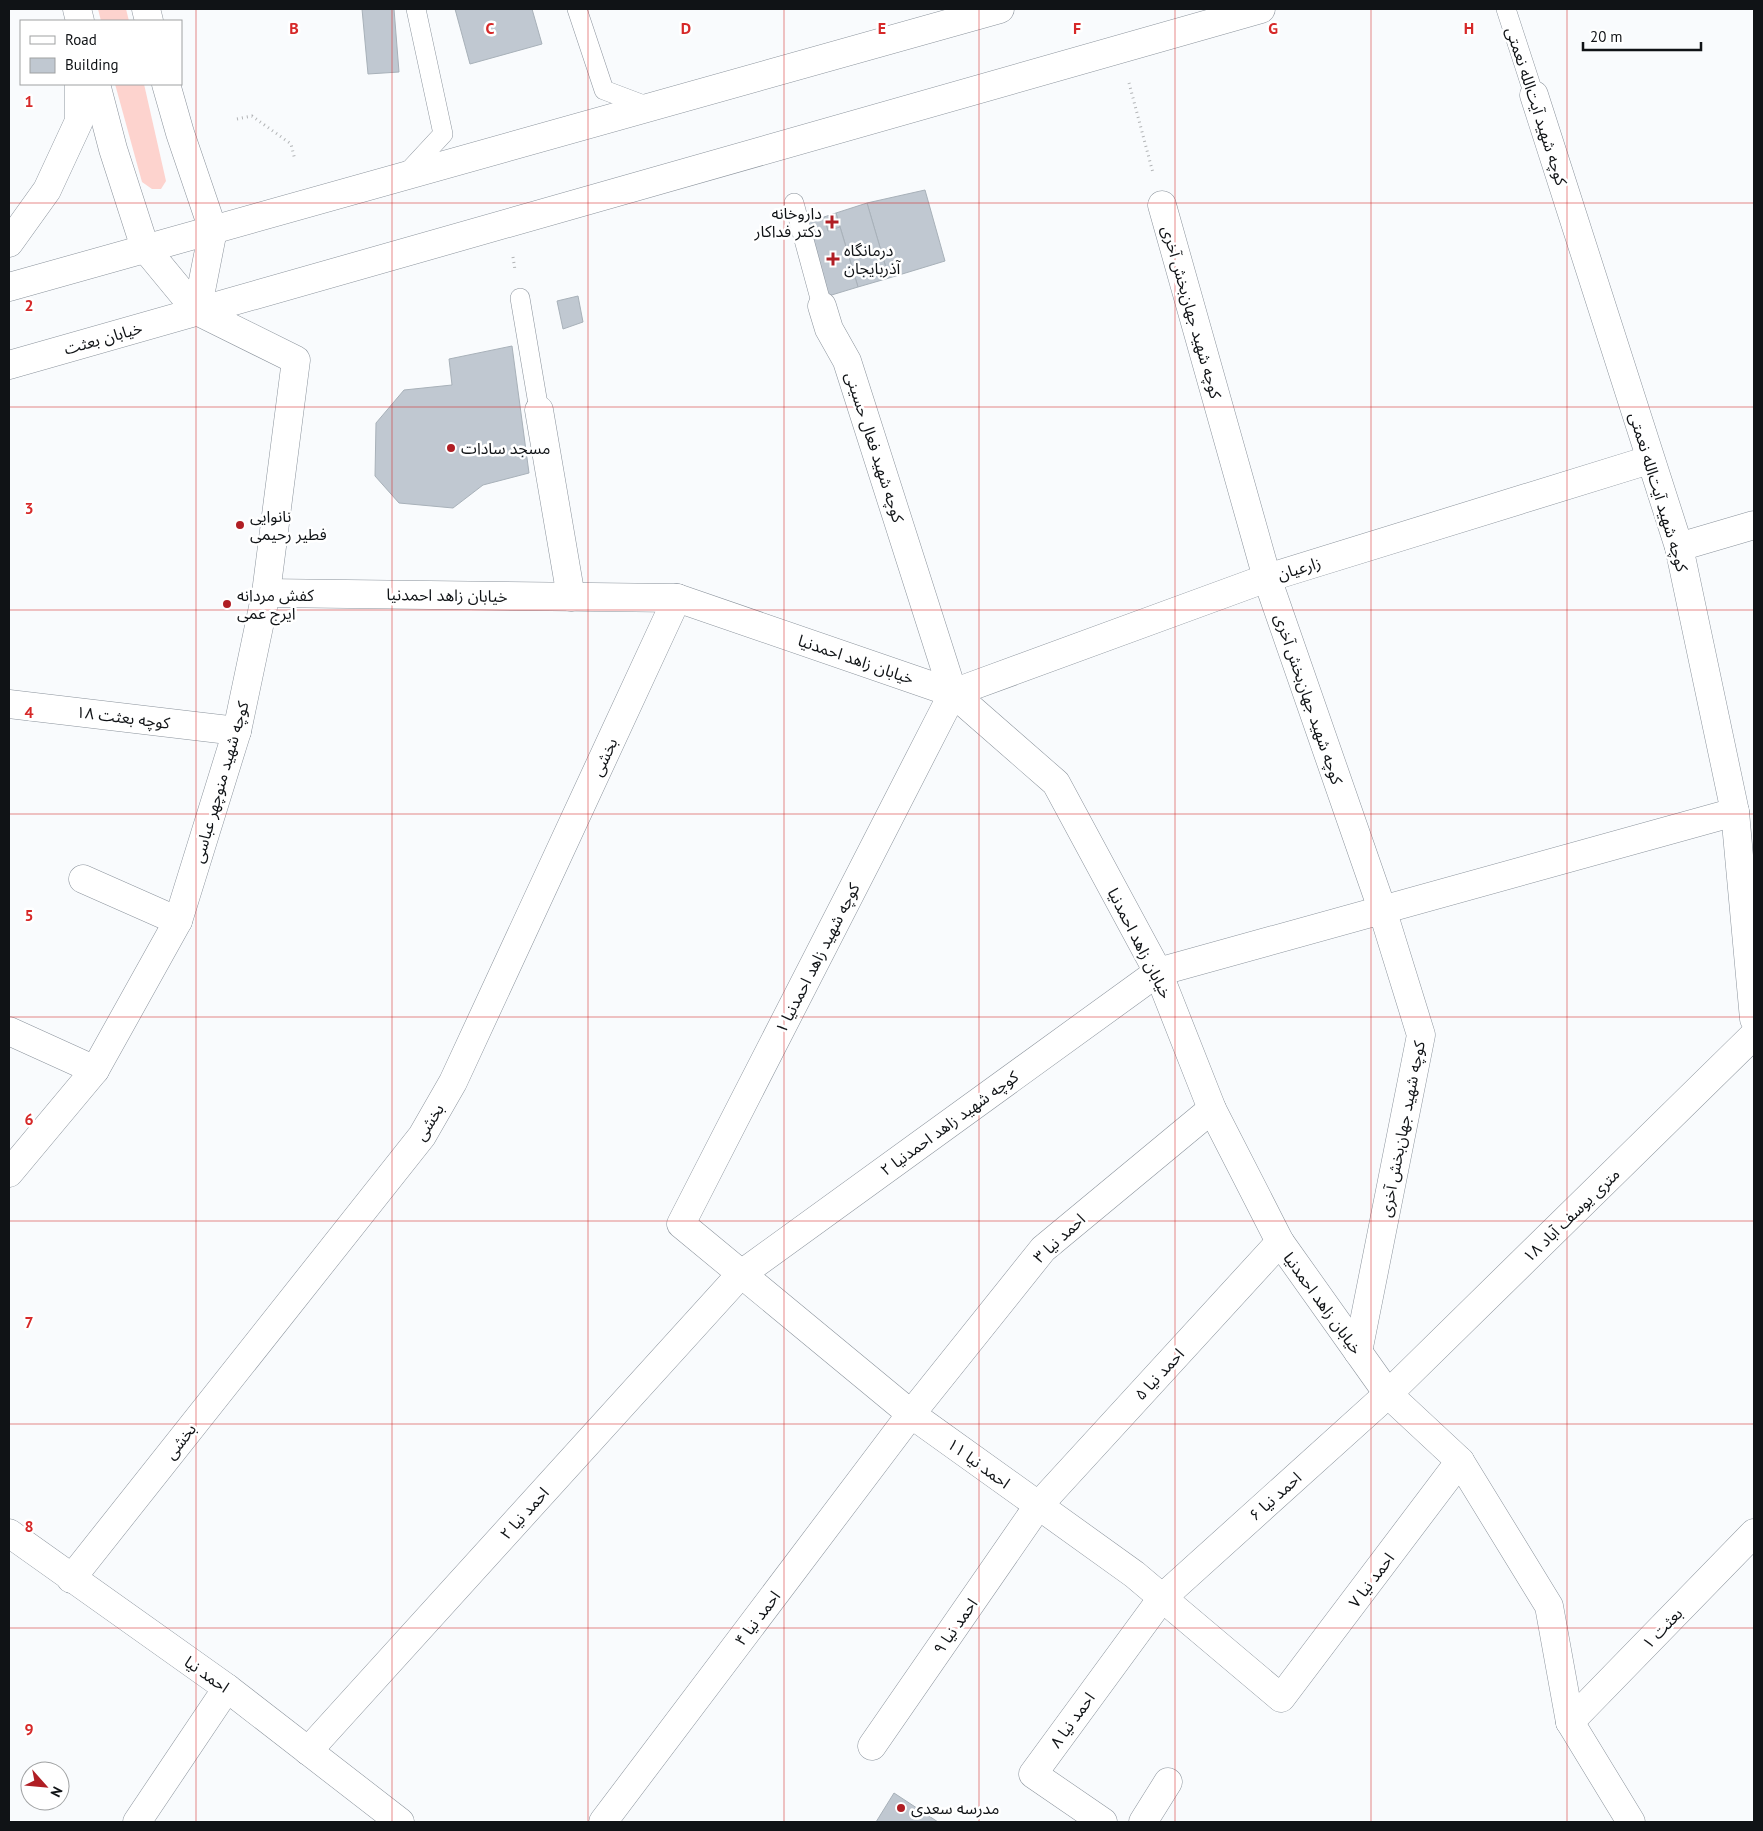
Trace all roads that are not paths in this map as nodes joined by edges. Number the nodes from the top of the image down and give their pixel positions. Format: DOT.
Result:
graph roads {
  1 [pos="416,9"];
  2 [pos="577,9"];
  3 [pos="1000,9"];
  4 [pos="1261,9"];
  5 [pos="1506,9"];
  6 [pos="79,85"];
  7 [pos="96,85"];
  8 [pos="166,85"];
  9 [pos="1534,95"];
  10 [pos="648,108"];
  11 [pos="404,176"];
  12 [pos="794,203"];
  13 [pos="1162,205"];
  14 [pos="213,230"];
  15 [pos="9,244"];
  16 [pos="145,248"];
  17 [pos="9,287"];
  18 [pos="520,298"];
  19 [pos="822,306"];
  20 [pos="197,310"];
  21 [pos="9,365"];
  22 [pos="539,410"];
  23 [pos="1650,460"];
  24 [pos="1754,525"];
  25 [pos="1679,547"];
  26 [pos="1267,578"];
  27 [pos="266,593"];
  28 [pos="571,597"];
  29 [pos="677,598"];
  30 [pos="953,693"];
  31 [pos="9,704"];
  32 [pos="238,731"];
  33 [pos="1735,812"];
  34 [pos="83,880"];
  35 [pos="1382,910"];
  36 [pos="178,921"];
  37 [pos="1158,972"];
  38 [pos="1754,1019"];
  39 [pos="9,1031"];
  40 [pos="1754,1035"];
  41 [pos="95,1070"];
  42 [pos="1212,1110"];
  43 [pos="20,1143"];
  44 [pos="9,1173"];
  45 [pos="681,1224"];
  46 [pos="1280,1242"];
  47 [pos="740,1274"];
  48 [pos="1358,1352"];
  49 [pos="1388,1394"];
  50 [pos="911,1414"];
  51 [pos="1460,1461"];
  52 [pos="1038,1506"];
  53 [pos="9,1533"];
  54 [pos="1754,1533"];
  55 [pos="71,1579"];
  56 [pos="1162,1598"];
  57 [pos="227,1688"];
  58 [pos="1281,1698"];
  59 [pos="1570,1722"];
  60 [pos="872,1746"];
  61 [pos="308,1751"];
  62 [pos="1168,1782"];
  63 [pos="137,1822"];
  64 [pos="400,1822"];
  65 [pos="603,1822"];
  66 [pos="1103,1822"];
  67 [pos="1143,1822"];
  68 [pos="1631,1822"];
  1 -- 11 [label="lane"];
  2 -- 10 [label="lane"];
  3 -- 10 [label="street"];
  4 -- 20 [label="street, خیابان بعثت"];
  5 -- 9 [label="lane, کوچه شهید آیت‌الله نعمتی"];
  6 -- 15 [label="street"];
  7 -- 16 [label="street"];
  8 -- 14 [label="street"];
  9 -- 23 [label="street, کوچه شهید آیت‌الله نعمتی"];
  10 -- 11 [label="street"];
  11 -- 14 [label="street"];
  12 -- 19 [label="lane, کوچه شهید فعال حسینی"];
  13 -- 26 [label="street, کوچه شهید جهان‌بخش آخری"];
  14 -- 16 [label="street"];
  14 -- 20 [label="street"];
  16 -- 17 [label="street"];
  16 -- 20 [label="street"];
  18 -- 22 [label="lane"];
  19 -- 30 [label="street, کوچه شهید فعال حسینی"];
  20 -- 21 [label="street, خیابان بعثت"];
  20 -- 27 [label="street, کوچه شهید منوچهر عباسی"];
  22 -- 28 [label="street"];
  23 -- 25 [label="street, کوچه شهید آیت‌الله نعمتی"];
  23 -- 26 [label="street, زارعیان"];
  24 -- 25 [label="street"];
  25 -- 33 [label="street, کوچه شهید آیت‌الله نعمتی"];
  26 -- 30 [label="street, زارعیان"];
  26 -- 35 [label="street, کوچه شهید جهان‌بخش آخری"];
  27 -- 28 [label="street, خیابان زاهد احمدنیا"];
  27 -- 32 [label="street, کوچه شهید منوچهر عباسی"];
  28 -- 29 [label="street, خیابان زاهد احمدنیا"];
  29 -- 30 [label="street, خیابان زاهد احمدنیا"];
  29 -- 55 [label="street, بخشی"];
  30 -- 37 [label="street, خیابان زاهد احمدنیا"];
  30 -- 45 [label="street, کوچه شهید زاهد احمدنیا ۱"];
  31 -- 32 [label="street, کوچه بعثت ۱۸"];
  32 -- 36 [label="street, کوچه شهید منوچهر عباسی"];
  33 -- 35 [label="street"];
  33 -- 38 [label="street, کوچه شهید آیت‌الله نعمتی"];
  34 -- 36 [label="street"];
  35 -- 37 [label="street"];
  35 -- 48 [label="street, کوچه شهید جهان‌بخش آخری"];
  36 -- 41 [label="street, کوچه شهید منوچهر عباسی"];
  37 -- 42 [label="street, خیابان زاهد احمدنیا"];
  37 -- 47 [label="street, کوچه شهید زاهد احمدنیا ۲"];
  39 -- 41 [label="street"];
  40 -- 49 [label="street, ۱۸ متری یوسف آباد"];
  41 -- 43 [label="street, کوچه شهید منوچهر عباسی"];
  42 -- 46 [label="street, خیابان زاهد احمدنیا"];
  42 -- 50 [label="street, احمد نیا ۳"];
  43 -- 44 [label="street, کوچه شهید منوچهر عباسی"];
  45 -- 47 [label="street, احمد نیا ۱۱"];
  46 -- 48 [label="street, خیابان زاهد احمدنیا"];
  46 -- 52 [label="street, احمد نیا ۵"];
  47 -- 50 [label="street, احمد نیا ۱۱"];
  47 -- 61 [label="street, احمد نیا ۲"];
  48 -- 49 [label="street, خیابان زاهد احمدنیا"];
  49 -- 51 [label="street, خیابان زاهد احمدنیا"];
  49 -- 56 [label="street, احمد نیا ۶"];
  50 -- 52 [label="street, احمد نیا ۱۱"];
  50 -- 65 [label="street, احمد نیا ۴"];
  51 -- 58 [label="street, احمد نیا ۷"];
  51 -- 59 [label="street, خیابان زاهد احمدنیا"];
  52 -- 56 [label="street, احمد نیا ۱۱"];
  52 -- 60 [label="street, احمد نیا ۹"];
  53 -- 55 [label="street, احمد نیا"];
  54 -- 59 [label="street, بعثت ۱"];
  55 -- 57 [label="street, احمد نیا"];
  56 -- 58 [label="street, احمد نیا ۱۱"];
  56 -- 66 [label="street, احمد نیا ۸"];
  57 -- 61 [label="street, احمد نیا"];
  57 -- 63 [label="street"];
  59 -- 68 [label="street, خیابان زاهد احمدنیا"];
  61 -- 64 [label="street, احمد نیا"];
  62 -- 67 [label="street"];
}
